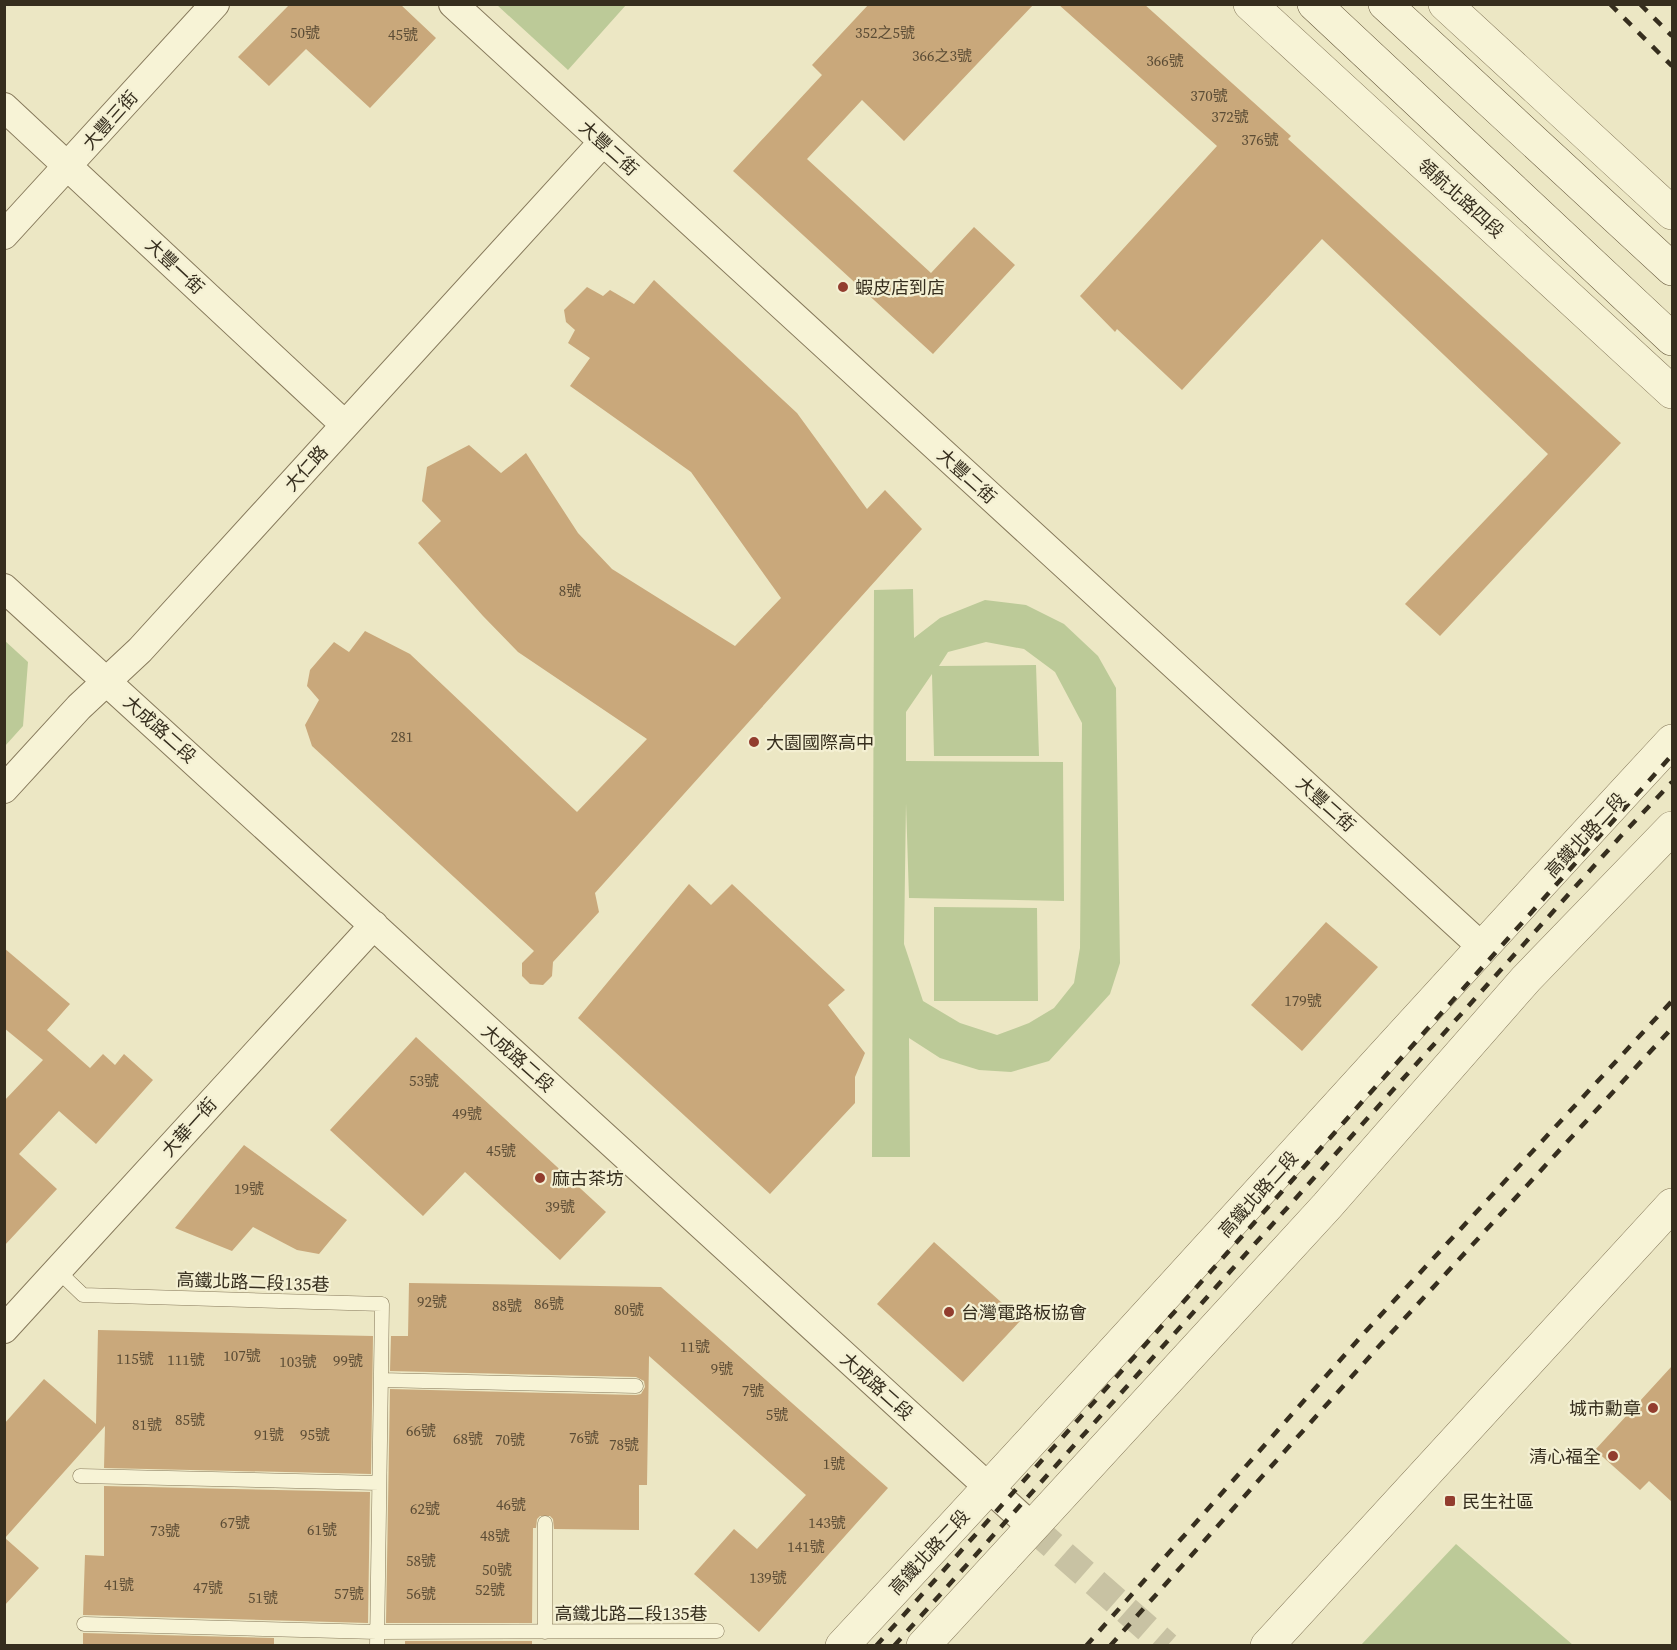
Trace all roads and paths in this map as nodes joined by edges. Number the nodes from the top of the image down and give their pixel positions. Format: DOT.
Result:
graph roads {
  1 [pos="215,4"];
  2 [pos="453,4"];
  3 [pos="1250,4"];
  4 [pos="1314,4"];
  5 [pos="1385,4"];
  6 [pos="1445,4"];
  7 [pos="4,107"];
  8 [pos="603,142"];
  9 [pos="68,166"];
  10 [pos="1672,213"];
  11 [pos="4,235"];
  12 [pos="1672,269"];
  13 [pos="1672,339"];
  14 [pos="1672,392"];
  15 [pos="345,425"];
  16 [pos="4,588"];
  17 [pos="107,681"];
  18 [pos="1672,741"];
  19 [pos="4,789"];
  20 [pos="1672,828"];
  21 [pos="374,925"];
  22 [pos="1482,947"];
  23 [pos="1672,1205"];
  24 [pos="58,1271"];
  25 [pos="4,1329"];
  26 [pos="381,1380"];
  27 [pos="636,1386"];
  28 [pos="80,1476"];
  29 [pos="379,1483"];
  30 [pos="989,1488"];
  31 [pos="545,1523"];
  32 [pos="1032,1527"];
  33 [pos="84,1624"];
  34 [pos="717,1631"];
  35 [pos="545,1632"];
  36 [pos="377,1639"];
  37 [pos="842,1646"];
  38 [pos="923,1646"];
  39 [pos="1267,1646"];
  1 -- 9 [label="street, 大豐三街"];
  2 -- 8 [label="street, 大豐二街"];
  3 -- 14 [label="street, 領航北路四段"];
  4 -- 13 [label="street"];
  5 -- 12 [label="street"];
  6 -- 10 [label="street"];
  7 -- 9 [label="street, 大豐一街"];
  8 -- 15 [label="street, 大仁路"];
  8 -- 22 [label="street, 大豐二街"];
  9 -- 11 [label="street, 大豐三街"];
  9 -- 15 [label="street, 大豐一街"];
  15 -- 17 [label="street, 大仁路"];
  16 -- 17 [label="street, 大成路二段"];
  17 -- 19 [label="street, 大仁路"];
  17 -- 21 [label="street, 大成路二段"];
  18 -- 22 [label="street, 高鐵北路二段"];
  20 -- 32 [label="street"];
  21 -- 24 [label="street, 大華一街"];
  21 -- 30 [label="street, 大成路二段"];
  22 -- 30 [label="street, 高鐵北路二段"];
  23 -- 39 [label="street"];
  24 -- 25 [label="street, 大華一街"];
  24 -- 26 [label="lane, 高鐵北路二段135巷"];
  26 -- 27 [label="lane"];
  26 -- 29 [label="lane, 高鐵北路二段135巷"];
  28 -- 29 [label="lane"];
  29 -- 36 [label="lane, 高鐵北路二段135巷"];
  30 -- 32 [label="street, 大成路二段"];
  30 -- 37 [label="street, 高鐵北路二段"];
  31 -- 35 [label="lane, 高鐵北路二段135巷"];
  32 -- 38 [label="street"];
  33 -- 36 [label="lane, 高鐵北路二段135巷"];
  34 -- 35 [label="lane, 高鐵北路二段135巷"];
  35 -- 36 [label="lane, 高鐵北路二段135巷"];
}
